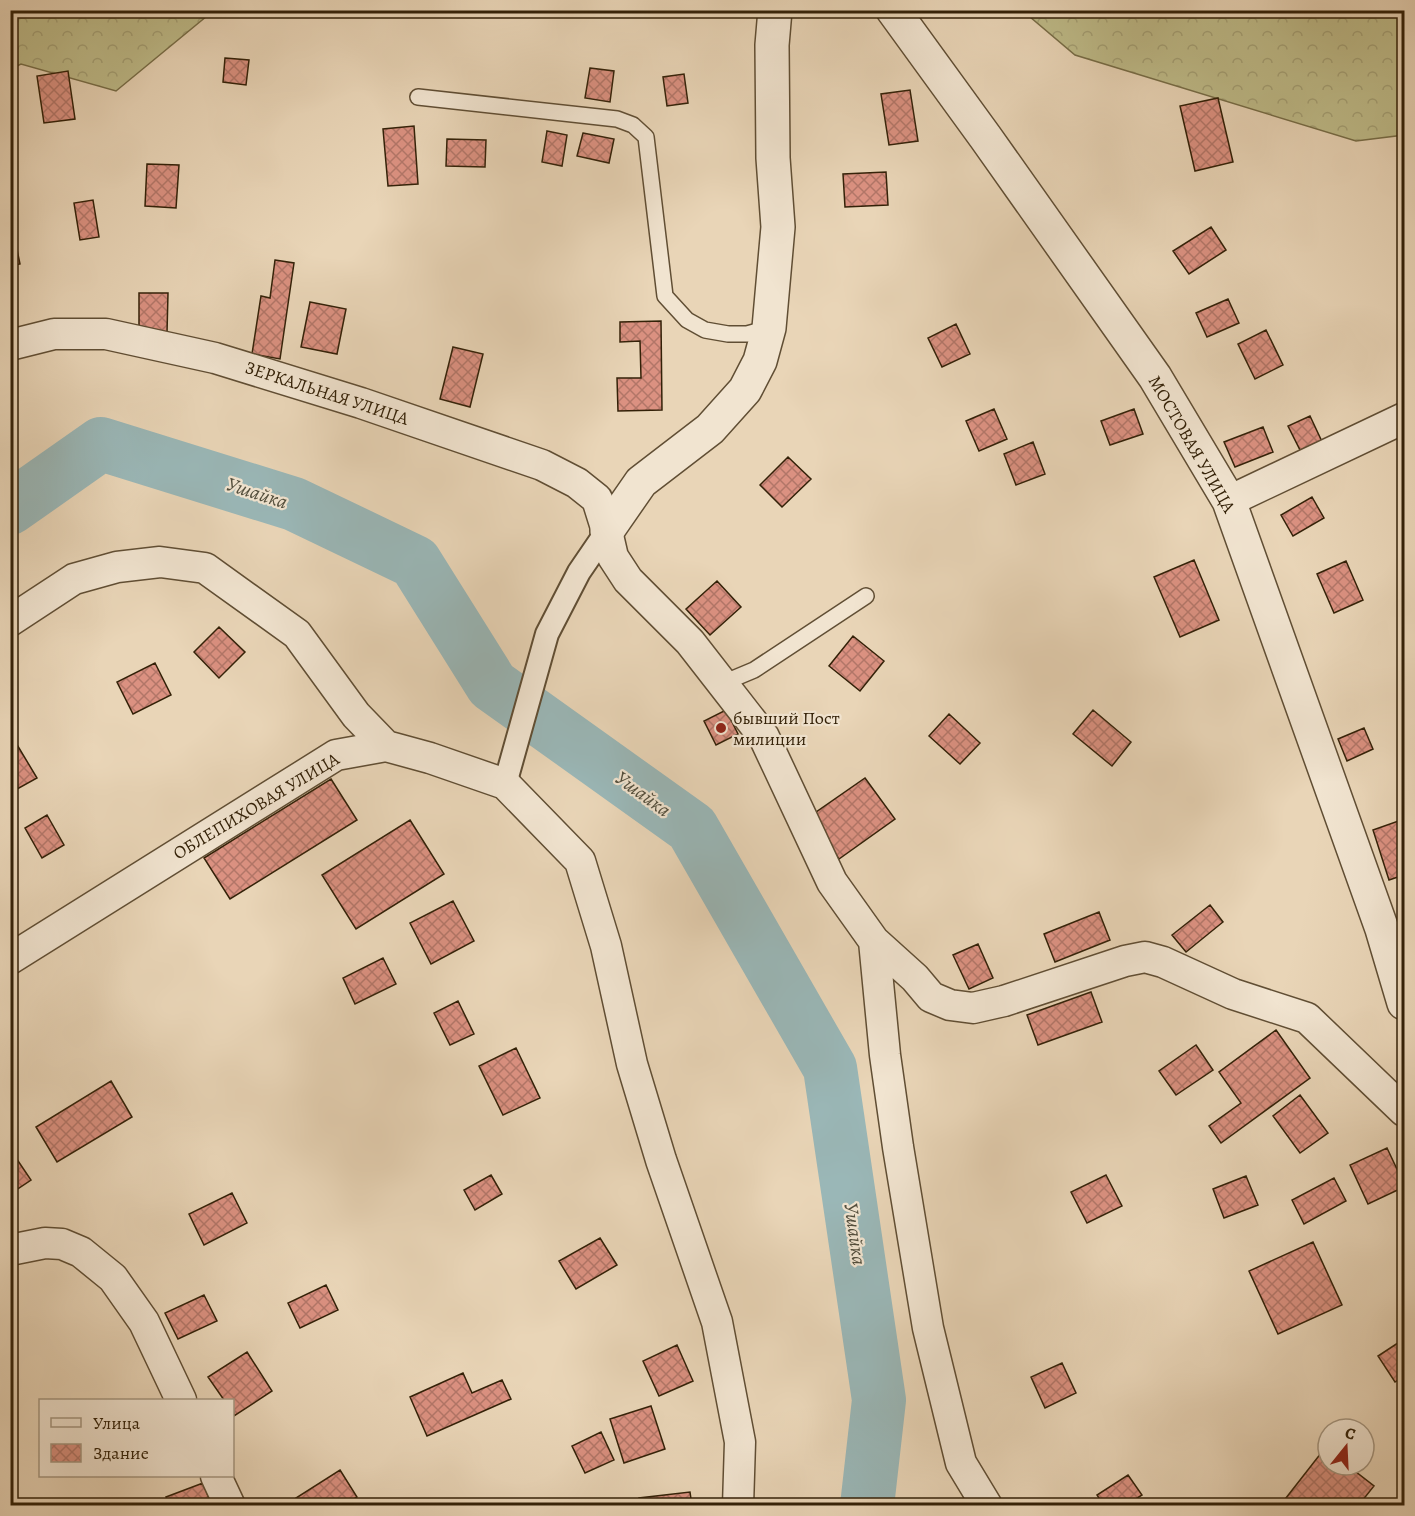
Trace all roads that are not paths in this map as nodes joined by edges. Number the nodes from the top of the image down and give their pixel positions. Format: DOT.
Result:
graph roads {
  1 [pos="775,10"];
  2 [pos="893,10"];
  3 [pos="418,98"];
  4 [pos="769,328"];
  5 [pos="10,345"];
  6 [pos="1404,418"];
  7 [pos="1229,501"];
  8 [pos="607,531"];
  9 [pos="866,596"];
  10 [pos="10,621"];
  11 [pos="723,683"];
  12 [pos="386,746"];
  13 [pos="508,775"];
  14 [pos="874,941"];
  15 [pos="10,959"];
  16 [pos="1404,1003"];
  17 [pos="1404,1111"];
  18 [pos="10,1250"];
  19 [pos="180,1399"];
  20 [pos="216,1477"];
  21 [pos="230,1506"];
  22 [pos="738,1506"];
  23 [pos="987,1506"];
  1 -- 4 [label="street"];
  2 -- 7 [label="street, МОСТОВАЯ УЛИЦА"];
  3 -- 4 [label="lane"];
  4 -- 8 [label="street"];
  5 -- 8 [label="street, ЗЕРКАЛЬНАЯ УЛИЦА"];
  6 -- 7 [label="street"];
  7 -- 16 [label="street, МОСТОВАЯ УЛИЦА"];
  8 -- 11 [label="street, ЗЕРКАЛЬНАЯ УЛИЦА"];
  8 -- 13 [label="street"];
  9 -- 11 [label="lane"];
  10 -- 12 [label="street"];
  11 -- 14 [label="street, ЗЕРКАЛЬНАЯ УЛИЦА"];
  12 -- 13 [label="street, ОБЛЕПИХОВАЯ УЛИЦА"];
  12 -- 15 [label="street, ОБЛЕПИХОВАЯ УЛИЦА"];
  13 -- 22 [label="street"];
  14 -- 17 [label="street, ЗЕРКАЛЬНАЯ УЛИЦА"];
  14 -- 23 [label="street"];
  18 -- 19 [label="street"];
  20 -- 21 [label="street"];
}
